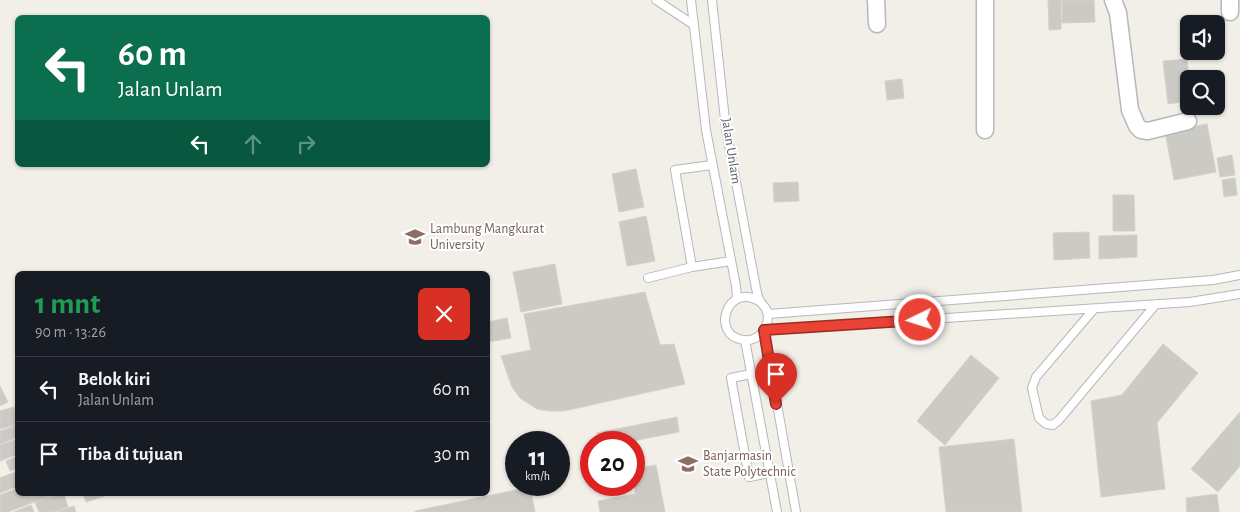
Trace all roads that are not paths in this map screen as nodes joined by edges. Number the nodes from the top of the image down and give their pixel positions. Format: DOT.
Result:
graph roads {
  1 [pos="656,0"];
  2 [pos="691,0"];
  3 [pos="712,0"];
  4 [pos="876,0"];
  5 [pos="984,0"];
  6 [pos="1113,0"];
  7 [pos="877,24"];
  8 [pos="694,25"];
  9 [pos="1188,121"];
  10 [pos="984,130"];
  11 [pos="712,165"];
  12 [pos="731,261"];
  13 [pos="692,267"];
  14 [pos="1240,275"];
  15 [pos="648,278"];
  16 [pos="1240,294"];
  17 [pos="737,299"];
  18 [pos="759,301"];
  19 [pos="1156,304"];
  20 [pos="1094,309"];
  21 [pos="768,314"];
  22 [pos="764,330"];
  23 [pos="745,340"];
  24 [pos="752,374"];
  25 [pos="770,473"];
  26 [pos="777,512"];
  27 [pos="796,512"];
  1 -- 8 [label="lane"];
  2 -- 8 [label="lane, Jalan Unlam"];
  3 -- 18 [label="lane, Jalan Unlam"];
  4 -- 7 [label="street"];
  5 -- 10 [label="street"];
  6 -- 9 [label="street"];
  8 -- 11 [label="lane, Jalan Unlam"];
  11 -- 12 [label="lane, Jalan Unlam"];
  11 -- 13 [label="lane"];
  12 -- 13 [label="lane"];
  12 -- 17 [label="lane, Jalan Unlam"];
  13 -- 15 [label="lane"];
  14 -- 21 [label="lane"];
  16 -- 19 [label="lane"];
  17 -- 18 [label="lane"];
  17 -- 23 [label="lane"];
  18 -- 21 [label="lane"];
  19 -- 20 [label="lane"];
  19 -- 20 [label="lane"];
  20 -- 22 [label="lane"];
  21 -- 22 [label="lane"];
  22 -- 23 [label="lane"];
  22 -- 27 [label="lane"];
  23 -- 24 [label="lane"];
  24 -- 25 [label="lane"];
  24 -- 25 [label="lane"];
  25 -- 26 [label="lane"];
}
